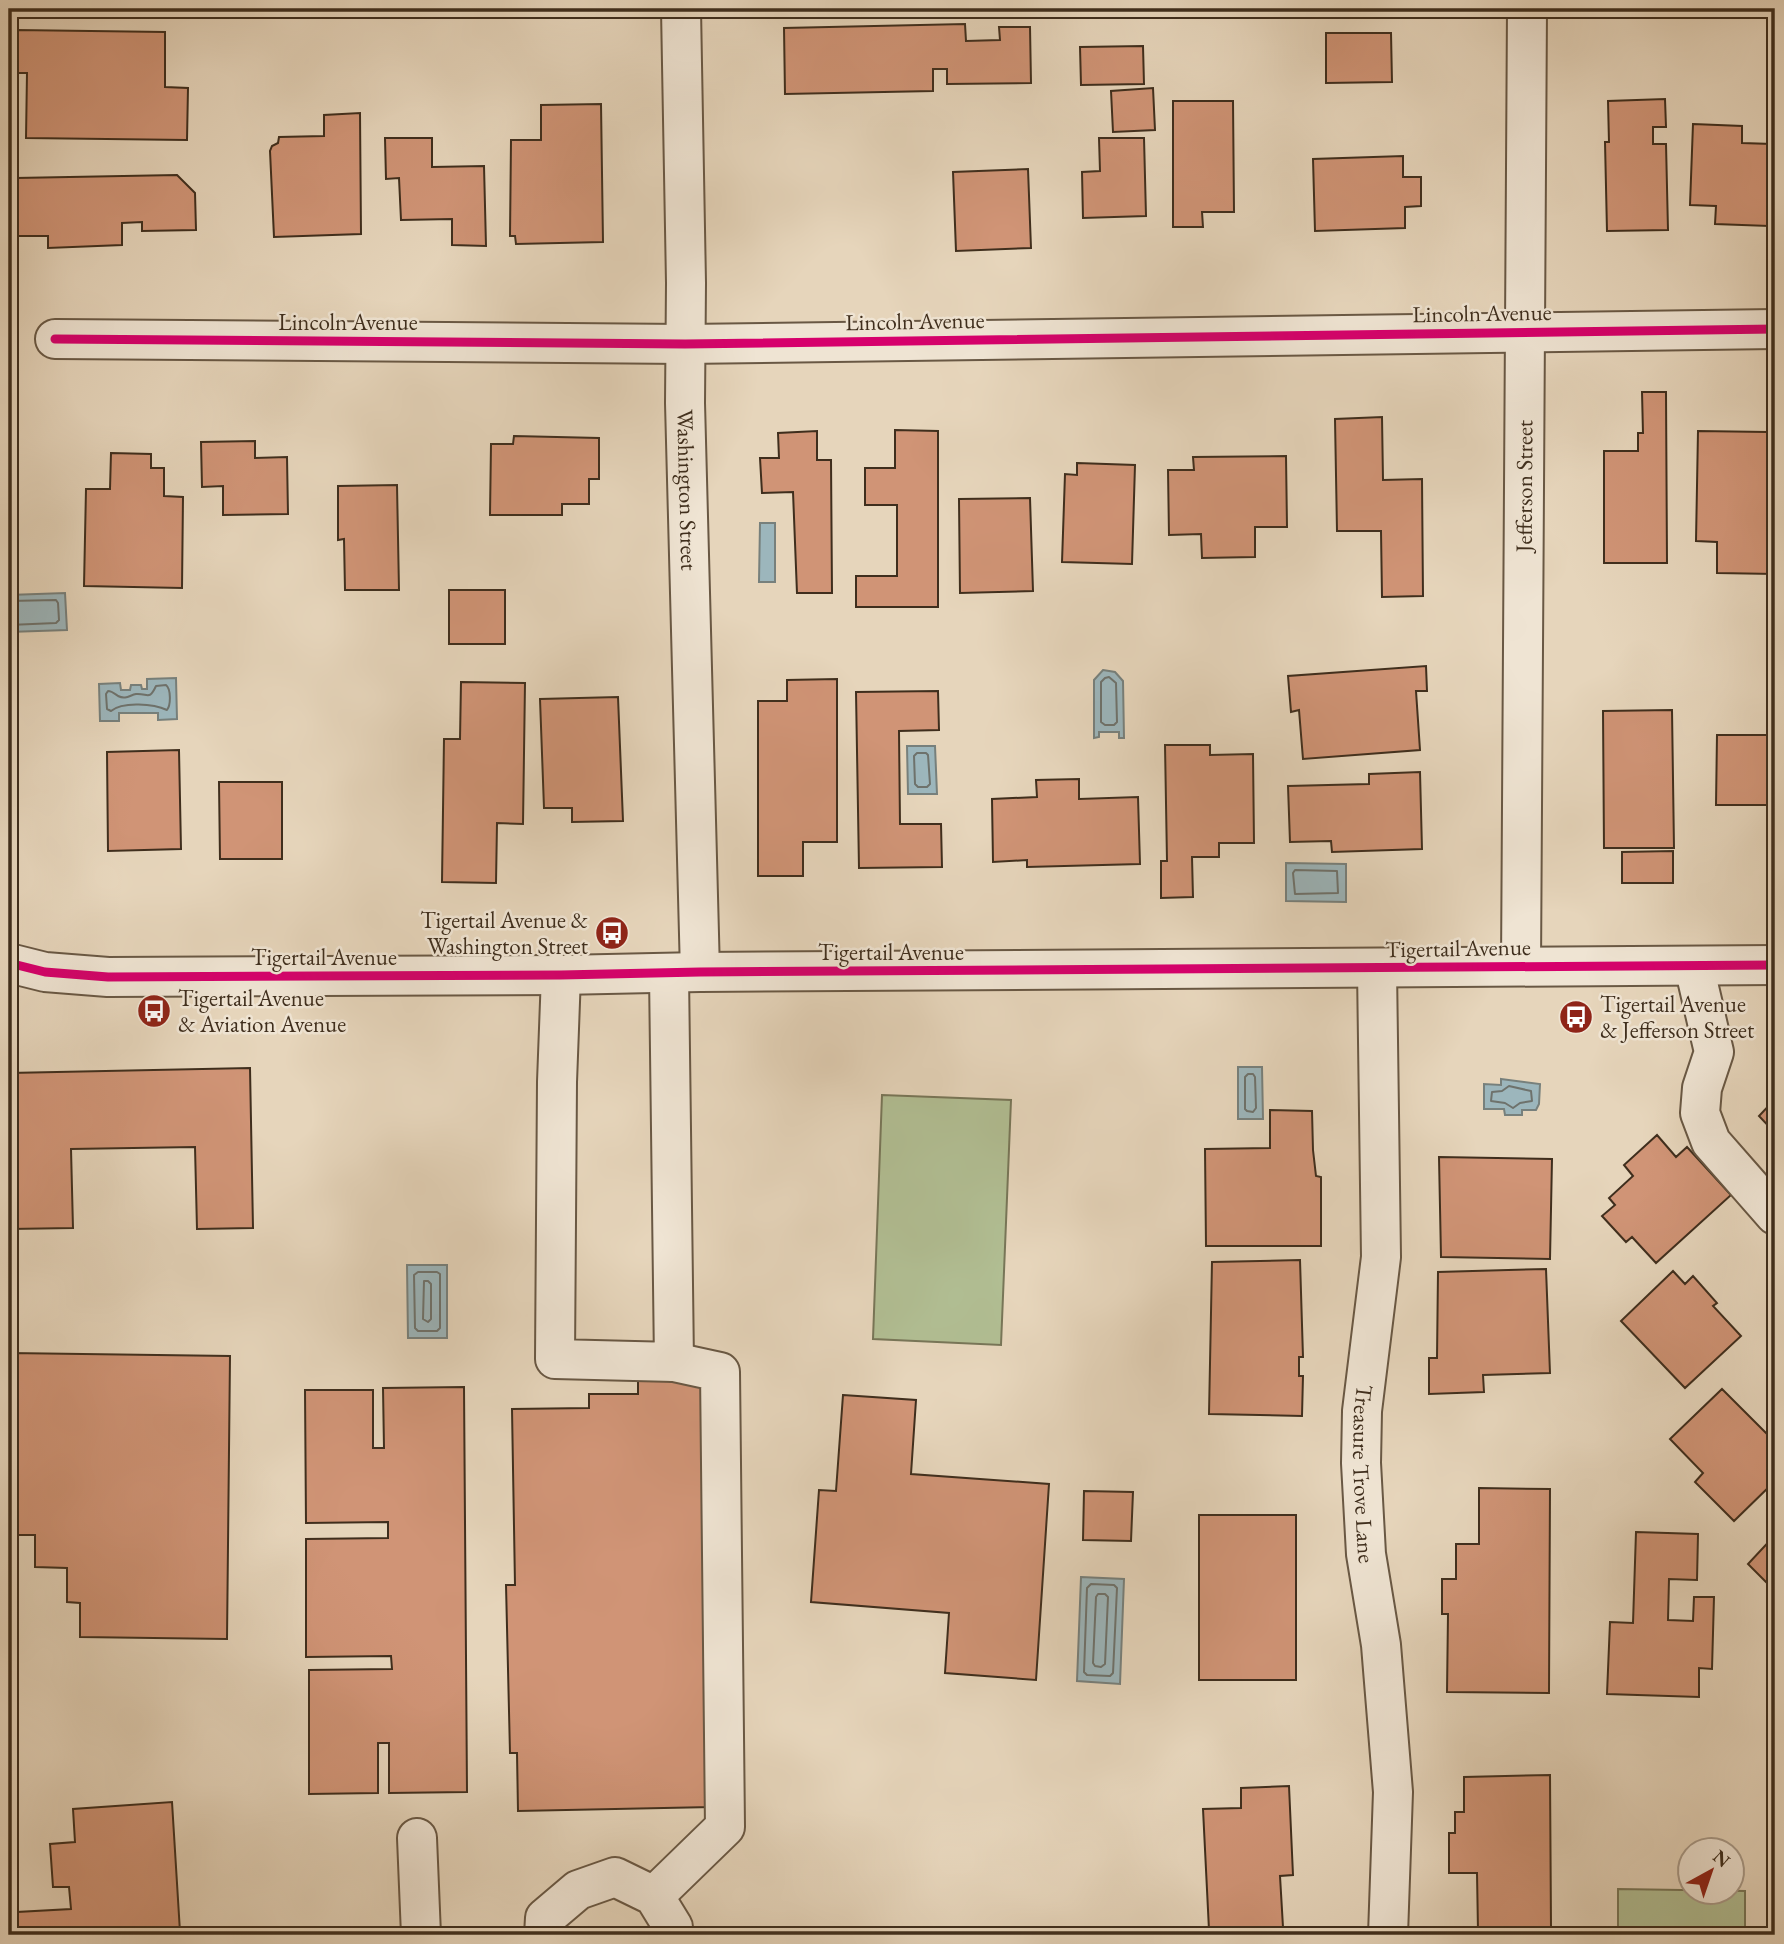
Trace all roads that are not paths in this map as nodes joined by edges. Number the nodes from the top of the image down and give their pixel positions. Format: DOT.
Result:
graph roads {
  1 [pos="681,9"];
  2 [pos="1527,9"];
  3 [pos="1775,329"];
  4 [pos="1525,331"];
  5 [pos="55,339"];
  6 [pos="685,344"];
  7 [pos="9,962"];
  8 [pos="1775,965"];
  9 [pos="1521,966"];
  10 [pos="1694,966"];
  11 [pos="1377,969"];
  12 [pos="684,973"];
  13 [pos="561,975"];
  14 [pos="1775,1215"];
  15 [pos="674,1362"];
  16 [pos="417,1838"];
  17 [pos="654,1896"];
  18 [pos="421,1935"];
  19 [pos="544,1935"];
  20 [pos="673,1935"];
  21 [pos="1388,1935"];
  1 -- 6 [label="street, Washington Street"];
  2 -- 4 [label="street, Jefferson Street"];
  3 -- 4 [label="street, Lincoln Avenue"];
  4 -- 6 [label="street, Lincoln Avenue"];
  4 -- 9 [label="street, Jefferson Street"];
  5 -- 6 [label="street, Lincoln Avenue"];
  6 -- 12 [label="street, Washington Street"];
  7 -- 13 [label="street, Tigertail Avenue"];
  8 -- 10 [label="street, Tigertail Avenue"];
  9 -- 10 [label="street, Tigertail Avenue"];
  9 -- 11 [label="street, Tigertail Avenue"];
  10 -- 14 [label="street"];
  11 -- 12 [label="street, Tigertail Avenue"];
  11 -- 21 [label="street, Treasure Trove Lane"];
  12 -- 13 [label="street, Tigertail Avenue"];
  12 -- 15 [label="street, Washington Street"];
  13 -- 15 [label="street"];
  15 -- 17 [label="street"];
  16 -- 18 [label="street"];
  17 -- 19 [label="street"];
  17 -- 20 [label="street"];
}
